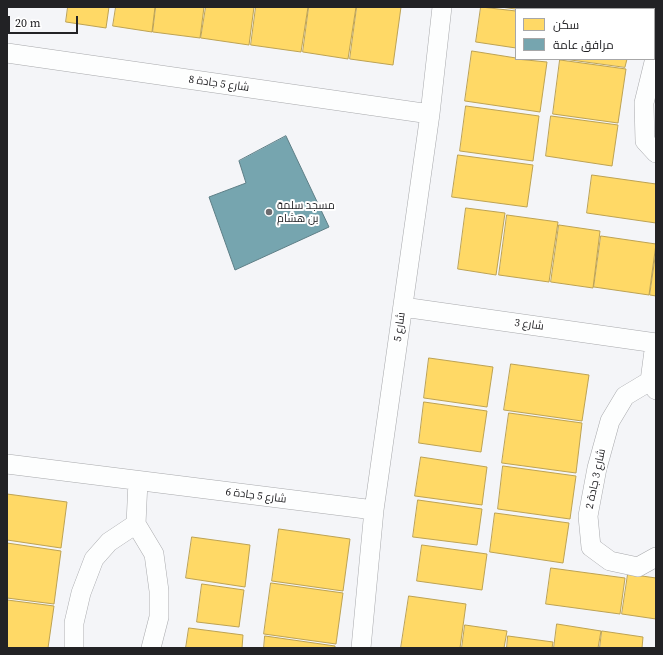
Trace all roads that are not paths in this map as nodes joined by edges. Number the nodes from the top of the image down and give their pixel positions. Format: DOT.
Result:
graph roads {
  1 [pos="442,7"];
  2 [pos="7,53"];
  3 [pos="655,60"];
  4 [pos="430,114"];
  5 [pos="656,153"];
  6 [pos="403,307"];
  7 [pos="656,343"];
  8 [pos="653,386"];
  9 [pos="7,464"];
  10 [pos="138,481"];
  11 [pos="374,510"];
  12 [pos="136,524"];
  13 [pos="656,557"];
  14 [pos="74,648"];
  15 [pos="151,648"];
  16 [pos="361,648"];
  1 -- 4 [label="street, شارع 5"];
  2 -- 4 [label="street, شارع 5 جادة 8"];
  3 -- 5 [label="street"];
  4 -- 6 [label="street, شارع 5"];
  6 -- 7 [label="street, شارع 3"];
  6 -- 11 [label="street, شارع 5"];
  7 -- 8 [label="street, شارع 3 جادة 2"];
  8 -- 13 [label="street, شارع 3 جادة 2"];
  9 -- 10 [label="street, شارع 5 جادة 6"];
  10 -- 11 [label="street, شارع 5 جادة 6"];
  10 -- 12 [label="street"];
  11 -- 16 [label="street, شارع 5"];
  12 -- 14 [label="street"];
  12 -- 15 [label="street"];
}
